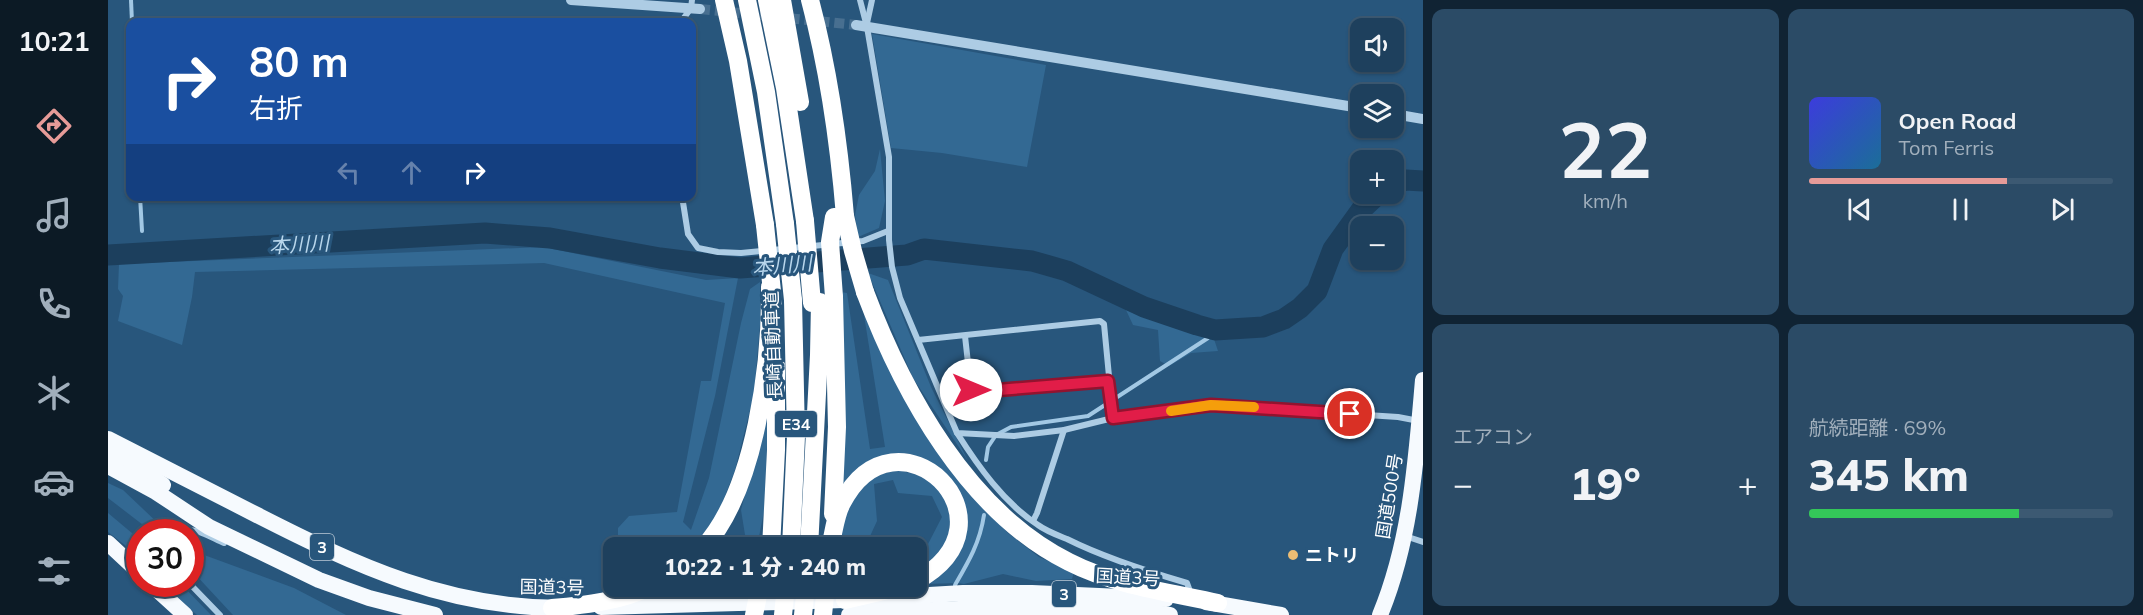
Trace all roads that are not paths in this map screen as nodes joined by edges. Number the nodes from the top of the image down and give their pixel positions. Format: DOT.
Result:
graph roads {
  1 [pos="571,0"];
  2 [pos="724,0"];
  3 [pos="746,0"];
  4 [pos="767,0"];
  5 [pos="810,0"];
  6 [pos="860,0"];
  7 [pos="872,0"];
  8 [pos="783,4"];
  9 [pos="694,5"];
  10 [pos="684,18"];
  11 [pos="861,26"];
  12 [pos="1350,106"];
  13 [pos="1404,116"];
  14 [pos="1423,119"];
  15 [pos="683,201"];
  16 [pos="839,217"];
  17 [pos="810,222"];
  18 [pos="888,231"];
  19 [pos="822,301"];
  20 [pos="772,302"];
  21 [pos="965,336"];
  22 [pos="918,340"];
  23 [pos="1423,380"];
  24 [pos="1108,381"];
  25 [pos="1113,418"];
  26 [pos="1421,421"];
  27 [pos="1064,430"];
  28 [pos="957,433"];
  29 [pos="108,439"];
  30 [pos="108,453"];
  31 [pos="108,466"];
  32 [pos="1032,521"];
  33 [pos="204,534"];
  34 [pos="1404,536"];
  35 [pos="711,537"];
  36 [pos="770,537"];
  37 [pos="791,537"];
  38 [pos="810,537"];
  39 [pos="831,537"];
  40 [pos="833,537"];
  41 [pos="1423,542"];
  42 [pos="235,546"];
  43 [pos="111,548"];
  44 [pos="126,561"];
  45 [pos="927,574"];
  46 [pos="165,597"];
  47 [pos="203,597"];
  48 [pos="623,597"];
  49 [pos="758,597"];
  50 [pos="766,597"];
  51 [pos="785,597"];
  52 [pos="805,597"];
  53 [pos="825,597"];
  54 [pos="876,597"];
  55 [pos="1192,598"];
  56 [pos="1218,603"];
  57 [pos="552,608"];
  58 [pos="847,608"];
  59 [pos="407,612"];
  60 [pos="185,615"];
  61 [pos="220,615"];
  62 [pos="435,615"];
  63 [pos="754,615"];
  64 [pos="764,615"];
  65 [pos="783,615"];
  66 [pos="803,615"];
  67 [pos="823,615"];
  68 [pos="1170,615"];
  69 [pos="1281,615"];
  70 [pos="1380,615"];
  1 -- 9 [label="street"];
  2 -- 20 [label="highway, bridge"];
  3 -- 37 [label="highway, 長崎自動車道 / E34, bridge"];
  4 -- 17 [label="highway"];
  5 -- 16 [label="highway"];
  6 -- 11 [label="street"];
  7 -- 11 [label="street"];
  8 -- 17 [label="highway"];
  9 -- 10 [label="street"];
  11 -- 12 [label="street"];
  11 -- 18 [label="street"];
  13 -- 14 [label="street"];
  15 -- 18 [label="street"];
  16 -- 19 [label="highway, bridge"];
  16 -- 55 [label="highway, bridge"];
  17 -- 19 [label="highway, bridge"];
  18 -- 22 [label="street"];
  19 -- 38 [label="highway, E34"];
  19 -- 39 [label="highway"];
  20 -- 35 [label="highway"];
  20 -- 36 [label="highway"];
  21 -- 22 [label="street"];
  21 -- 24 [label="street"];
  21 -- 24 [label="street"];
  22 -- 28 [label="street"];
  23 -- 26 [label="highway, 国道500号"];
  24 -- 25 [label="street"];
  25 -- 26 [label="street"];
  25 -- 27 [label="street"];
  26 -- 34 [label="highway, 国道500号"];
  27 -- 28 [label="street"];
  27 -- 32 [label="street"];
  28 -- 32 [label="street"];
  29 -- 57 [label="highway, 国道3号 / 3"];
  30 -- 42 [label="highway"];
  31 -- 42 [label="highway, 3"];
  32 -- 55 [label="street"];
  33 -- 42 [label="street"];
  34 -- 41 [label="street"];
  34 -- 70 [label="highway, 国道500号"];
  40 -- 45 [label="highway"];
  42 -- 59 [label="highway, 3"];
  43 -- 44 [label="highway"];
  46 -- 60 [label="highway"];
  47 -- 61 [label="street"];
  48 -- 57 [label="highway"];
  49 -- 63 [label="highway, bridge"];
  50 -- 64 [label="highway"];
  51 -- 65 [label="highway, bridge"];
  52 -- 66 [label="highway, bridge"];
  53 -- 67 [label="highway, bridge"];
  54 -- 58 [label="highway"];
  55 -- 56 [label="highway"];
  56 -- 58 [label="highway, 国道3号 / 3"];
  56 -- 69 [label="highway, 国道3号 / 3"];
  57 -- 58 [label="highway, 国道3号 / 3"];
  58 -- 68 [label="highway, 国道3号 / 3"];
  59 -- 62 [label="highway, 3"];
}
